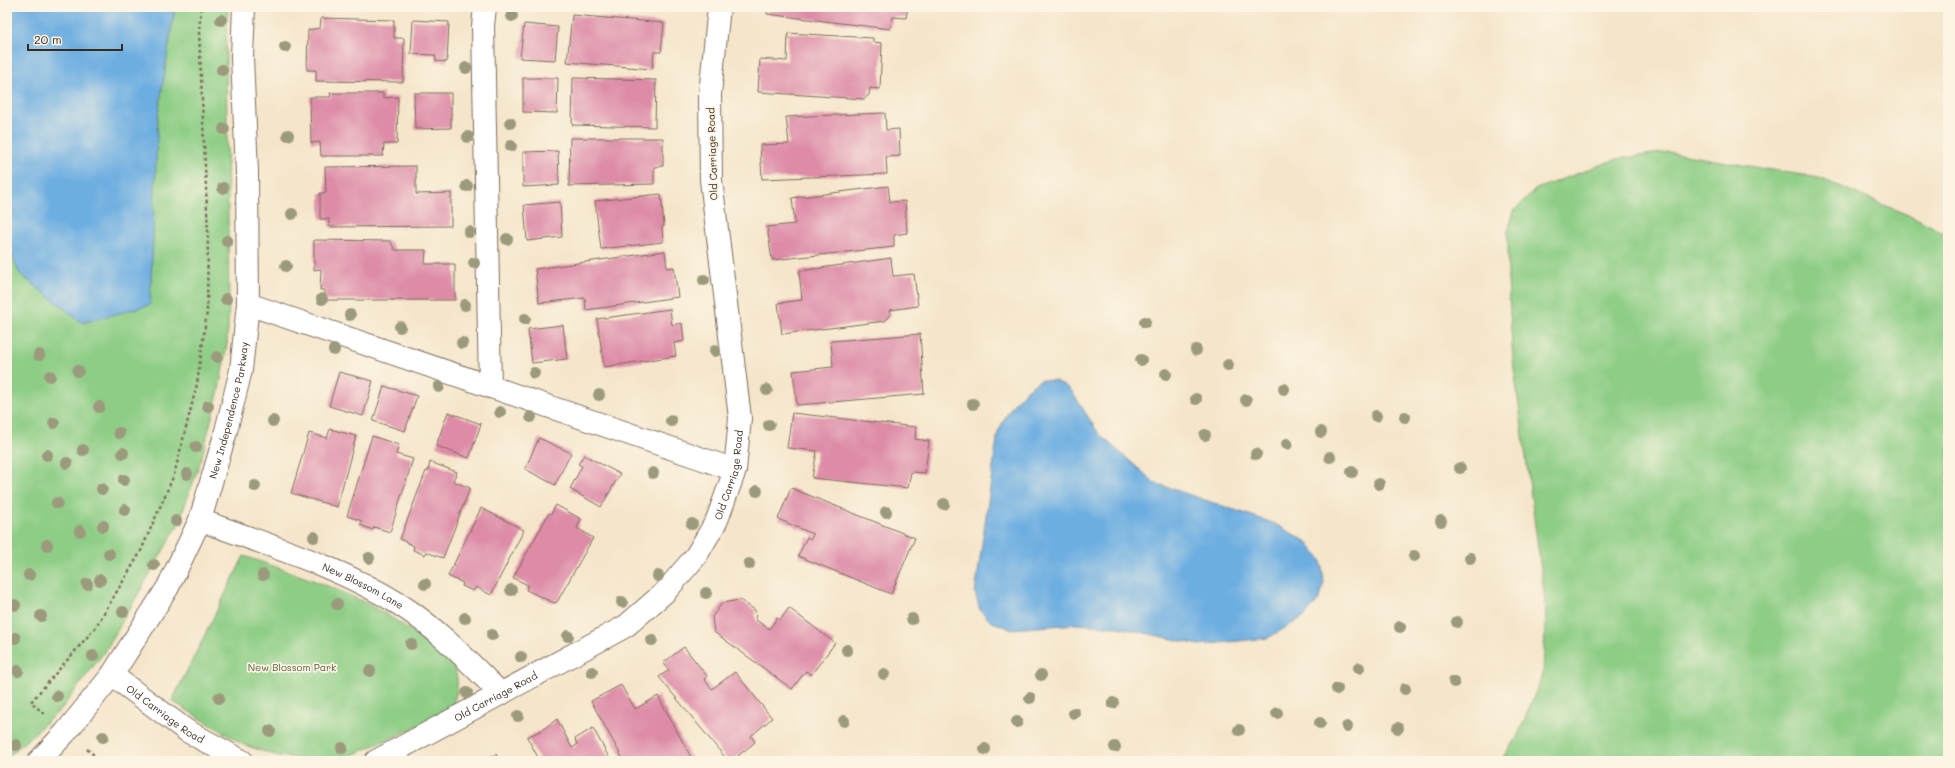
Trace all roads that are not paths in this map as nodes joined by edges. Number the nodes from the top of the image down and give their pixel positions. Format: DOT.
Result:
graph roads {
  1 [pos="244,7"];
  2 [pos="485,7"];
  3 [pos="719,7"];
  4 [pos="248,304"];
  5 [pos="490,387"];
  6 [pos="735,470"];
  7 [pos="200,520"];
  8 [pos="112,675"];
  9 [pos="501,694"];
  10 [pos="39,761"];
  11 [pos="242,761"];
  12 [pos="376,761"];
  1 -- 4 [label="street, New Independence Parkway"];
  2 -- 5 [label="street"];
  3 -- 6 [label="street, Old Carriage Road"];
  4 -- 5 [label="street"];
  4 -- 7 [label="street, New Independence Parkway"];
  5 -- 6 [label="street"];
  6 -- 9 [label="street, Old Carriage Road"];
  7 -- 8 [label="street, New Independence Parkway"];
  7 -- 9 [label="street, New Blossom Lane"];
  8 -- 10 [label="street, New Independence Parkway"];
  8 -- 11 [label="street, Old Carriage Road"];
  9 -- 12 [label="street, Old Carriage Road"];
}
